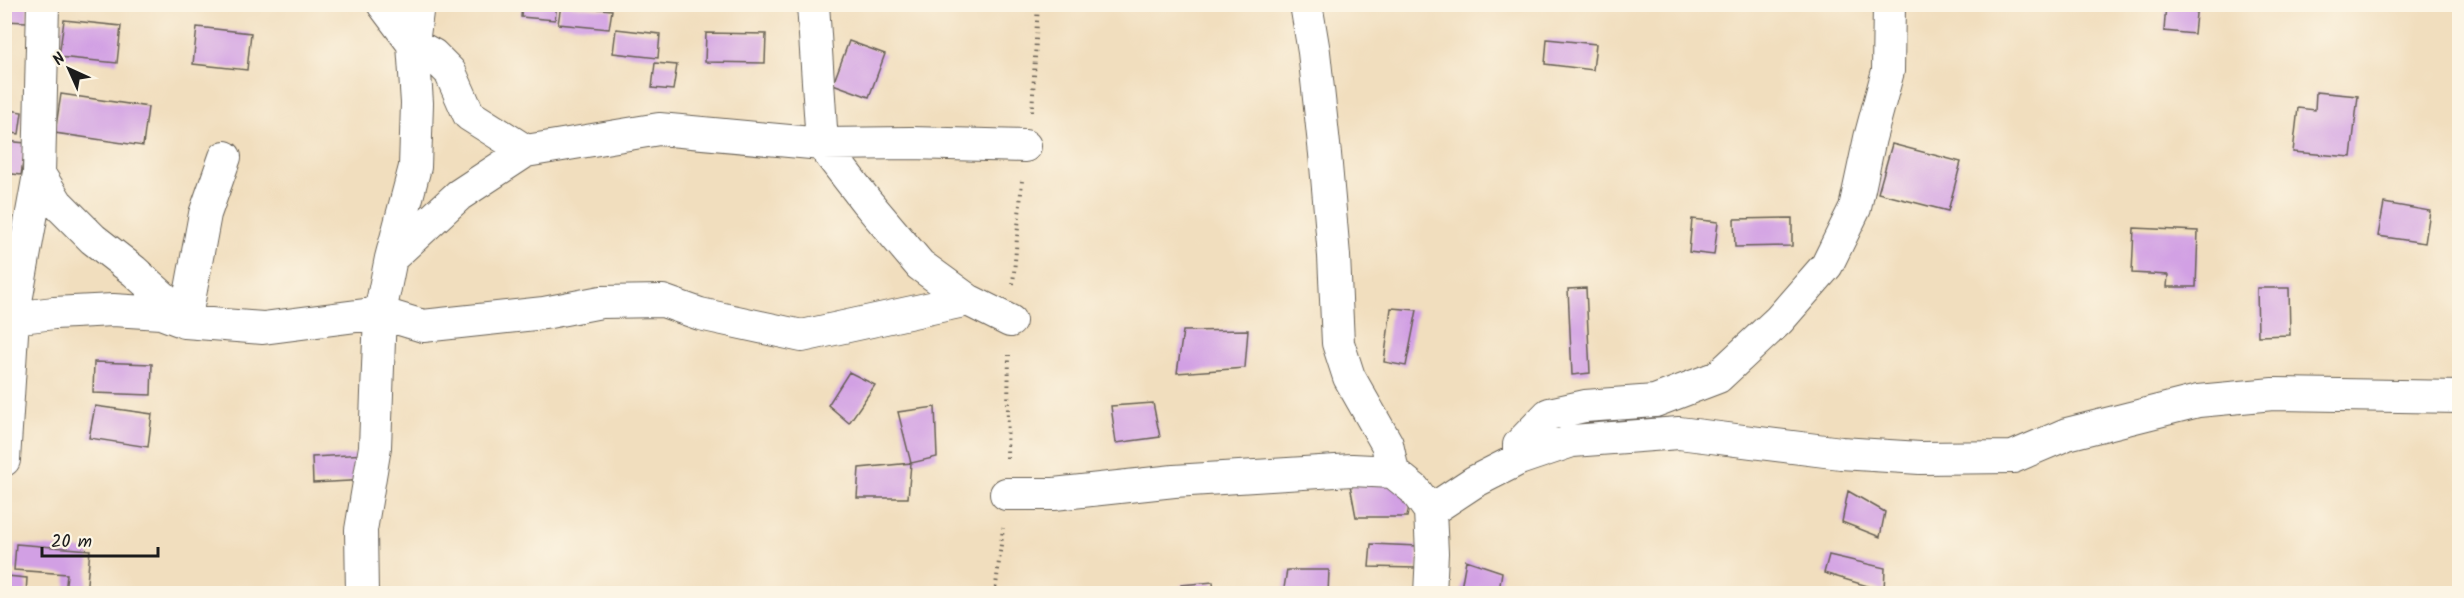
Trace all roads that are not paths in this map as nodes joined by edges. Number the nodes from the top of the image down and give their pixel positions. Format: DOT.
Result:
graph roads {
  1 [pos="43,4"];
  2 [pos="383,4"];
  3 [pos="418,4"];
  4 [pos="813,4"];
  5 [pos="1306,4"];
  6 [pos="1889,4"];
  7 [pos="413,44"];
  8 [pos="822,144"];
  9 [pos="1025,146"];
  10 [pos="526,152"];
  11 [pos="225,157"];
  12 [pos="39,174"];
  13 [pos="391,258"];
  14 [pos="968,300"];
  15 [pos="380,313"];
  16 [pos="13,318"];
  17 [pos="1010,321"];
  18 [pos="184,322"];
  19 [pos="2460,397"];
  20 [pos="6,399"];
  21 [pos="1519,459"];
  22 [pos="4,460"];
  23 [pos="1393,472"];
  24 [pos="1006,494"];
  25 [pos="1430,511"];
  26 [pos="362,594"];
  27 [pos="1430,594"];
  1 -- 12 [label="street"];
  2 -- 7 [label="street"];
  3 -- 7 [label="street"];
  4 -- 8 [label="street"];
  5 -- 23 [label="street"];
  6 -- 21 [label="street"];
  7 -- 10 [label="street"];
  7 -- 13 [label="street"];
  8 -- 9 [label="street"];
  8 -- 10 [label="street"];
  8 -- 14 [label="street"];
  10 -- 13 [label="street"];
  11 -- 18 [label="street"];
  12 -- 16 [label="street"];
  12 -- 18 [label="street"];
  13 -- 15 [label="street"];
  14 -- 15 [label="street"];
  14 -- 17 [label="street"];
  15 -- 18 [label="street"];
  15 -- 26 [label="street"];
  16 -- 18 [label="street"];
  16 -- 20 [label="street"];
  19 -- 21 [label="street"];
  20 -- 22 [label="street"];
  21 -- 25 [label="street"];
  23 -- 24 [label="street"];
  23 -- 25 [label="street"];
  25 -- 27 [label="street"];
}
